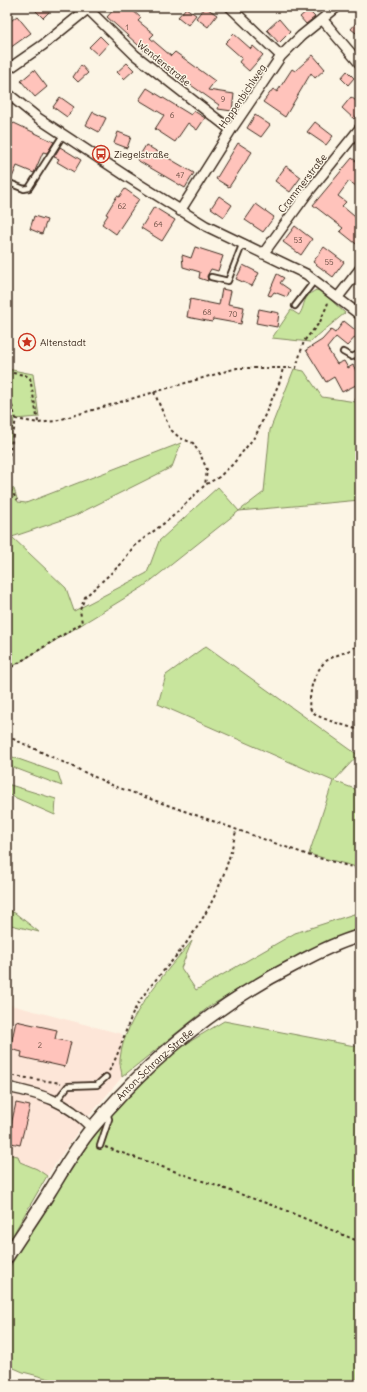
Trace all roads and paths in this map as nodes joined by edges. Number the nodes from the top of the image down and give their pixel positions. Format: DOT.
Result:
graph roads {
  1 [pos="230,7"];
  2 [pos="337,7"];
  3 [pos="89,8"];
  4 [pos="322,19"];
  5 [pos="281,56"];
  6 [pos="360,64"];
  7 [pos="7,70"];
  8 [pos="7,93"];
  9 [pos="360,128"];
  10 [pos="231,130"];
  11 [pos="63,135"];
  12 [pos="7,182"];
  13 [pos="180,211"];
  14 [pos="242,245"];
  15 [pos="263,254"];
  16 [pos="360,269"];
  17 [pos="211,277"];
  18 [pos="315,280"];
  19 [pos="335,295"];
  20 [pos="295,306"];
  21 [pos="360,315"];
  22 [pos="343,352"];
  23 [pos="360,353"];
  24 [pos="283,368"];
  25 [pos="7,372"];
  26 [pos="154,392"];
  27 [pos="7,395"];
  28 [pos="360,398"];
  29 [pos="354,400"];
  30 [pos="16,419"];
  31 [pos="38,423"];
  32 [pos="7,467"];
  33 [pos="7,484"];
  34 [pos="205,485"];
  35 [pos="17,500"];
  36 [pos="360,643"];
  37 [pos="7,670"];
  38 [pos="360,731"];
  39 [pos="7,736"];
  40 [pos="236,831"];
  41 [pos="360,869"];
  42 [pos="360,936"];
  43 [pos="7,1075"];
  44 [pos="106,1077"];
  45 [pos="68,1086"];
  46 [pos="7,1087"];
  47 [pos="57,1100"];
  48 [pos="106,1112"];
  49 [pos="92,1128"];
  50 [pos="100,1146"];
  51 [pos="360,1242"];
  52 [pos="7,1258"];
  1 -- 5 [label="street"];
  2 -- 4 [label="street, Hoppenbichlweg"];
  3 -- 7 [label="street"];
  3 -- 10 [label="street, Wendenstraße"];
  4 -- 5 [label="street, Hoppenbichlweg"];
  4 -- 6 [label="street"];
  5 -- 10 [label="street, Hoppenbichlweg"];
  8 -- 11 [label="street"];
  9 -- 15 [label="street, Crammerstraße"];
  10 -- 13 [label="street, Hoppenbichlweg"];
  11 -- 12 [label="lane"];
  11 -- 13 [label="street"];
  13 -- 14 [label="street"];
  14 -- 15 [label="street"];
  14 -- 17 [label="lane"];
  15 -- 18 [label="street"];
  16 -- 19 [label="street"];
  18 -- 19 [label="street"];
  18 -- 20 [label="lane"];
  19 -- 21 [label="street"];
  19 -- 24 [label="path"];
  22 -- 23 [label="lane"];
  24 -- 26 [label="path"];
  24 -- 34 [label="path"];
  25 -- 31 [label="path"];
  26 -- 31 [label="path"];
  26 -- 34 [label="path"];
  27 -- 30 [label="path"];
  28 -- 29 [label="path"];
  30 -- 31 [label="path"];
  30 -- 32 [label="path"];
  33 -- 35 [label="path"];
  34 -- 37 [label="path"];
  36 -- 38 [label="path"];
  39 -- 40 [label="path"];
  40 -- 41 [label="path"];
  40 -- 44 [label="path"];
  42 -- 48 [label="main road, Anton-Schranz-Straße"];
  43 -- 45 [label="path"];
  44 -- 45 [label="lane"];
  45 -- 47 [label="lane"];
  46 -- 47 [label="street"];
  47 -- 49 [label="street"];
  48 -- 49 [label="main road, Anton-Schranz-Straße"];
  48 -- 50 [label="lane"];
  49 -- 52 [label="main road, Anton-Schranz-Straße"];
  50 -- 51 [label="path"];
}
